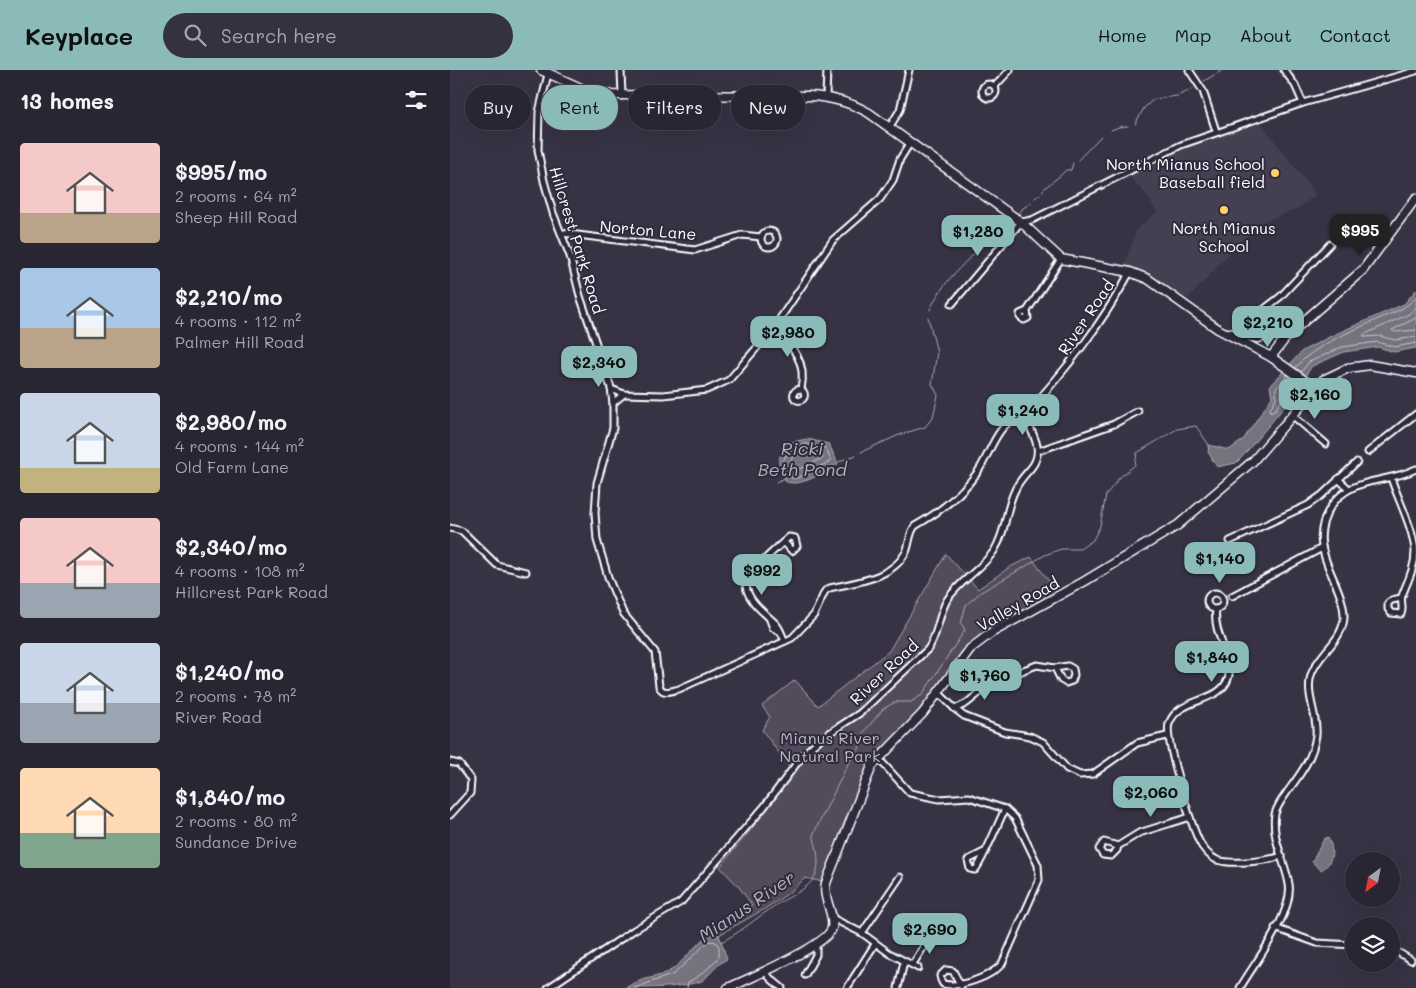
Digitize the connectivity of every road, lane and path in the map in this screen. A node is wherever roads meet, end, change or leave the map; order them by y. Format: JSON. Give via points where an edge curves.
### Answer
{"nodes":[{"id":1,"x":621,"y":70,"type":"edge"},
{"id":2,"x":827,"y":70,"type":"edge"},
{"id":3,"x":909,"y":70,"type":"edge"},
{"id":4,"x":1010,"y":70,"type":"edge"},
{"id":5,"x":1189,"y":70,"type":"edge"},
{"id":6,"x":1284,"y":70,"type":"edge"},
{"id":7,"x":1416,"y":71,"type":"edge"},
{"id":8,"x":544,"y":72,"type":"edge"},
{"id":9,"x":995,"y":86,"type":"dead end"},
{"id":10,"x":622,"y":96,"type":"junction"},
{"id":11,"x":826,"y":97,"type":"junction"},
{"id":12,"x":1303,"y":104,"type":"junction"},
{"id":13,"x":889,"y":128,"type":"junction"},
{"id":14,"x":1216,"y":131,"type":"junction"},
{"id":15,"x":910,"y":143,"type":"junction"},
{"id":16,"x":1416,"y":198,"type":"edge"},
{"id":17,"x":1021,"y":222,"type":"junction"},
{"id":18,"x":562,"y":234,"type":"junction"},
{"id":19,"x":761,"y":237,"type":"dead end"},
{"id":20,"x":1330,"y":244,"type":"dead end"},
{"id":21,"x":1061,"y":259,"type":"junction"},
{"id":22,"x":1130,"y":272,"type":"junction"},
{"id":23,"x":952,"y":304,"type":"dead end"},
{"id":24,"x":1026,"y":312,"type":"dead end"},
{"id":25,"x":773,"y":329,"type":"junction"},
{"id":26,"x":1296,"y":329,"type":"junction"},
{"id":27,"x":1225,"y":333,"type":"junction"},
{"id":28,"x":1238,"y":334,"type":"junction"},
{"id":29,"x":1271,"y":357,"type":"junction"},
{"id":30,"x":1416,"y":373,"type":"edge"},
{"id":31,"x":1315,"y":388,"type":"junction"},
{"id":32,"x":611,"y":389,"type":"junction"},
{"id":33,"x":801,"y":390,"type":"dead end"},
{"id":34,"x":624,"y":394,"type":"junction"},
{"id":35,"x":613,"y":403,"type":"junction"},
{"id":36,"x":1138,"y":411,"type":"dead end"},
{"id":37,"x":1292,"y":414,"type":"junction"},
{"id":38,"x":1416,"y":414,"type":"edge"},
{"id":39,"x":1024,"y":416,"type":"junction"},
{"id":40,"x":1326,"y":444,"type":"dead end"},
{"id":41,"x":1038,"y":451,"type":"junction"},
{"id":42,"x":1368,"y":452,"type":"dead end"},
{"id":43,"x":1357,"y":462,"type":"dead end"},
{"id":44,"x":1416,"y":469,"type":"edge"},
{"id":45,"x":1391,"y":478,"type":"junction"},
{"id":46,"x":1338,"y":479,"type":"junction"},
{"id":47,"x":1349,"y":488,"type":"junction"},
{"id":48,"x":450,"y":528,"type":"edge"},
{"id":49,"x":1230,"y":541,"type":"dead end"},
{"id":50,"x":784,"y":542,"type":"dead end"},
{"id":51,"x":1322,"y":548,"type":"junction"},
{"id":52,"x":526,"y":572,"type":"dead end"},
{"id":53,"x":1232,"y":596,"type":"dead end"},
{"id":54,"x":1401,"y":598,"type":"dead end"},
{"id":55,"x":1216,"y":609,"type":"dead end"},
{"id":56,"x":785,"y":641,"type":"junction"},
{"id":57,"x":1055,"y":668,"type":"dead end"},
{"id":58,"x":938,"y":692,"type":"junction"},
{"id":59,"x":955,"y":709,"type":"junction"},
{"id":60,"x":1167,"y":736,"type":"junction"},
{"id":61,"x":878,"y":758,"type":"junction"},
{"id":62,"x":450,"y":762,"type":"edge"},
{"id":63,"x":1005,"y":809,"type":"junction"},
{"id":64,"x":450,"y":815,"type":"edge"},
{"id":65,"x":1190,"y":817,"type":"junction"},
{"id":66,"x":1118,"y":846,"type":"dead end"},
{"id":67,"x":984,"y":852,"type":"dead end"},
{"id":68,"x":1282,"y":856,"type":"junction"},
{"id":69,"x":900,"y":877,"type":"dead end"},
{"id":70,"x":832,"y":918,"type":"junction"},
{"id":71,"x":1275,"y":928,"type":"junction"},
{"id":72,"x":862,"y":933,"type":"junction"},
{"id":73,"x":931,"y":935,"type":"dead end"},
{"id":74,"x":816,"y":944,"type":"junction"},
{"id":75,"x":875,"y":944,"type":"junction"},
{"id":76,"x":1345,"y":945,"type":"edge"},
{"id":77,"x":1400,"y":953,"type":"edge"},
{"id":78,"x":1411,"y":960,"type":"dead end"},
{"id":79,"x":904,"y":962,"type":"junction"},
{"id":80,"x":765,"y":971,"type":"junction"},
{"id":81,"x":804,"y":975,"type":"dead end"},
{"id":82,"x":961,"y":986,"type":"dead end"},
{"id":83,"x":548,"y":988,"type":"edge"},
{"id":84,"x":728,"y":988,"type":"edge"},
{"id":85,"x":782,"y":988,"type":"edge"},
{"id":86,"x":847,"y":988,"type":"edge"},
{"id":87,"x":898,"y":988,"type":"edge"},
{"id":88,"x":1240,"y":988,"type":"edge"}],
"edges":[{"from":1,"to":10,"type":"street"},
{"from":2,"to":11,"type":"street"},
{"from":3,"to":13,"type":"street","via":[[900,110]]},
{"from":4,"to":9,"type":"street"},
{"from":5,"to":14,"type":"street","via":[[1202,91]]},
{"from":6,"to":12,"type":"street"},
{"from":7,"to":12,"type":"street"},
{"from":8,"to":10,"type":"street","via":[[593,93]]},
{"from":8,"to":18,"type":"street","name":"Hillcrest Park Road","via":[[538,150],[549,200]]},
{"from":10,"to":11,"type":"street"},
{"from":11,"to":13,"type":"street","via":[[862,109]]},
{"from":12,"to":14,"type":"street"},
{"from":13,"to":15,"type":"street"},
{"from":14,"to":17,"type":"street","via":[[1181,144],[1032,220]]},
{"from":15,"to":17,"type":"street"},
{"from":15,"to":25,"type":"street","via":[[883,195],[833,240]]},
{"from":16,"to":26,"type":"street","via":[[1362,270]]},
{"from":17,"to":21,"type":"street"},
{"from":17,"to":23,"type":"street"},
{"from":18,"to":19,"type":"street","name":"Norton Lane","via":[[695,250],[742,235]]},
{"from":18,"to":32,"type":"street","name":"Hillcrest Park Road"},
{"from":20,"to":28,"type":"street","via":[[1280,297]]},
{"from":21,"to":22,"type":"street"},
{"from":21,"to":24,"type":"street"},
{"from":22,"to":27,"type":"street","via":[[1158,285]]},
{"from":22,"to":39,"type":"street","name":"River Road","via":[[1067,369]]},
{"from":25,"to":33,"type":"street","via":[[797,353],[803,368]]},
{"from":25,"to":34,"type":"street","via":[[729,380],[716,387],[663,395]]},
{"from":26,"to":28,"type":"street","via":[[1258,338]]},
{"from":26,"to":29,"type":"street"},
{"from":27,"to":28,"type":"street"},
{"from":27,"to":29,"type":"street"},
{"from":29,"to":31,"type":"street"},
{"from":30,"to":31,"type":"street","name":"Valley Road","via":[[1370,365],[1357,366],[1327,377]]},
{"from":31,"to":37,"type":"street","name":"Valley Road"},
{"from":32,"to":34,"type":"street"},
{"from":32,"to":35,"type":"street","name":"Hillcrest Park Road"},
{"from":34,"to":35,"type":"street"},
{"from":35,"to":56,"type":"street","name":"Hillcrest Park Road","via":[[613,428],[597,483],[594,513],[597,540],[609,580],[624,613],[655,652],[660,688],[666,692],[679,689]]},
{"from":36,"to":41,"type":"street","via":[[1114,424]]},
{"from":37,"to":40,"type":"street"},
{"from":37,"to":58,"type":"street","name":"Valley Road","via":[[1253,461],[1178,526],[991,633],[961,658]]},
{"from":38,"to":42,"type":"street"},
{"from":39,"to":41,"type":"street"},
{"from":39,"to":56,"type":"street","name":"Hillcrest Park Road","via":[[1011,420],[1001,430],[971,480],[934,515],[915,526],[901,558],[874,578],[824,591],[810,620],[800,632]]},
{"from":41,"to":83,"type":"street","name":"River Road","via":[[1033,465],[1014,492],[1006,526],[994,549],[979,570],[946,602],[928,649],[860,713],[802,755],[764,807],[681,902]]},
{"from":43,"to":46,"type":"street"},
{"from":44,"to":45,"type":"street"},
{"from":45,"to":47,"type":"street"},
{"from":45,"to":54,"type":"street","via":[[1415,552]]},
{"from":46,"to":47,"type":"street"},
{"from":46,"to":49,"type":"street","via":[[1308,505]]},
{"from":47,"to":51,"type":"street","via":[[1325,517]]},
{"from":48,"to":52,"type":"street","via":[[462,531],[497,565]]},
{"from":50,"to":56,"type":"street","via":[[749,576],[746,584],[749,596],[777,625]]},
{"from":51,"to":53,"type":"street"},
{"from":51,"to":68,"type":"street","via":[[1344,616],[1341,631],[1314,666],[1309,683],[1316,733],[1312,753],[1275,815],[1274,831]]},
{"from":55,"to":60,"type":"street","via":[[1216,632],[1228,659],[1227,680],[1213,694],[1177,712],[1169,723]]},
{"from":57,"to":59,"type":"street","via":[[1037,665],[1026,669],[984,689]]},
{"from":58,"to":59,"type":"street"},
{"from":58,"to":61,"type":"street","name":"Valley Road","via":[[910,728]]},
{"from":59,"to":60,"type":"street","via":[[964,716],[1005,732],[1043,742],[1067,769],[1080,776],[1093,774],[1137,743]]},
{"from":60,"to":65,"type":"street"},
{"from":61,"to":63,"type":"street","via":[[910,793],[938,799],[969,797]]},
{"from":61,"to":70,"type":"street","name":"Valley Road","via":[[826,882],[825,897]]},
{"from":62,"to":64,"type":"street","via":[[459,764],[471,780],[470,793]]},
{"from":63,"to":67,"type":"street"},
{"from":63,"to":82,"type":"street","via":[[1015,818],[1038,865],[1038,880],[1002,964],[996,971]]},
{"from":65,"to":66,"type":"street","via":[[1139,833]]},
{"from":65,"to":68,"type":"street","via":[[1199,843],[1217,860],[1250,861]]},
{"from":68,"to":71,"type":"street","via":[[1290,896]]},
{"from":69,"to":72,"type":"street"},
{"from":70,"to":72,"type":"street"},
{"from":70,"to":74,"type":"street","via":[[830,932]]},
{"from":71,"to":76,"type":"street","via":[[1317,943]]},
{"from":71,"to":88,"type":"street"},
{"from":72,"to":75,"type":"street"},
{"from":73,"to":79,"type":"street","via":[[915,966]]},
{"from":74,"to":80,"type":"street"},
{"from":74,"to":81,"type":"street","via":[[816,955]]},
{"from":75,"to":79,"type":"street"},
{"from":75,"to":86,"type":"street"},
{"from":77,"to":78,"type":"street"},
{"from":79,"to":87,"type":"street"},
{"from":80,"to":84,"type":"street"},
{"from":80,"to":85,"type":"street"}]}
